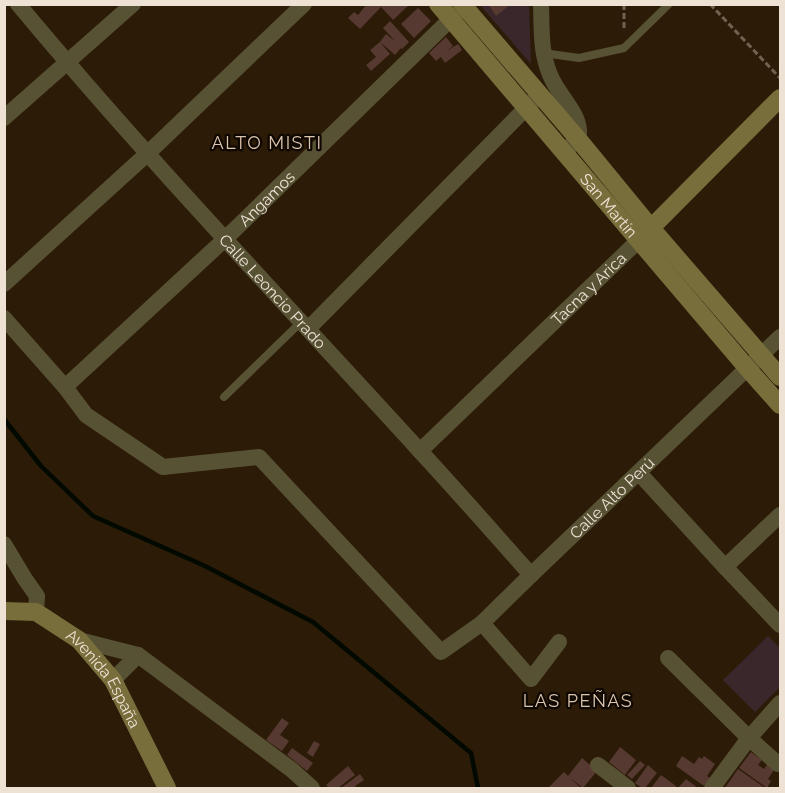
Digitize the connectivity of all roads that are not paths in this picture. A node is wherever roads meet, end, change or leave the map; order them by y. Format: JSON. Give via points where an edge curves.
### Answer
{"nodes":[{"id":1,"x":18,"y":4,"type":"edge"},
{"id":2,"x":133,"y":4,"type":"edge"},
{"id":3,"x":304,"y":4,"type":"edge"},
{"id":4,"x":438,"y":4,"type":"edge"},
{"id":5,"x":541,"y":4,"type":"edge"},
{"id":6,"x":669,"y":4,"type":"edge"},
{"id":7,"x":463,"y":6,"type":"edge"},
{"id":8,"x":450,"y":19,"type":"junction"},
{"id":9,"x":542,"y":53,"type":"junction"},
{"id":10,"x":67,"y":63,"type":"junction"},
{"id":11,"x":540,"y":94,"type":"junction"},
{"id":12,"x":780,"y":98,"type":"edge"},
{"id":13,"x":526,"y":108,"type":"junction"},
{"id":14,"x":4,"y":118,"type":"edge"},
{"id":15,"x":578,"y":139,"type":"junction"},
{"id":16,"x":564,"y":152,"type":"junction"},
{"id":17,"x":147,"y":154,"type":"junction"},
{"id":18,"x":645,"y":234,"type":"junction"},
{"id":19,"x":225,"y":239,"type":"junction"},
{"id":20,"x":4,"y":284,"type":"edge"},
{"id":21,"x":4,"y":318,"type":"edge"},
{"id":22,"x":304,"y":326,"type":"junction"},
{"id":23,"x":780,"y":338,"type":"edge"},
{"id":24,"x":761,"y":356,"type":"junction"},
{"id":25,"x":748,"y":369,"type":"junction"},
{"id":26,"x":780,"y":377,"type":"edge"},
{"id":27,"x":64,"y":387,"type":"junction"},
{"id":28,"x":225,"y":397,"type":"dead end"},
{"id":29,"x":780,"y":405,"type":"edge"},
{"id":30,"x":420,"y":451,"type":"junction"},
{"id":31,"x":639,"y":472,"type":"junction"},
{"id":32,"x":780,"y":515,"type":"edge"},
{"id":33,"x":4,"y":544,"type":"edge"},
{"id":34,"x":725,"y":567,"type":"junction"},
{"id":35,"x":531,"y":575,"type":"junction"},
{"id":36,"x":4,"y":611,"type":"edge"},
{"id":37,"x":36,"y":612,"type":"junction"},
{"id":38,"x":482,"y":623,"type":"junction"},
{"id":39,"x":780,"y":626,"type":"edge"},
{"id":40,"x":79,"y":640,"type":"junction"},
{"id":41,"x":560,"y":642,"type":"dead end"},
{"id":42,"x":138,"y":655,"type":"junction"},
{"id":43,"x":668,"y":658,"type":"dead end"},
{"id":44,"x":113,"y":680,"type":"junction"},
{"id":45,"x":780,"y":703,"type":"edge"},
{"id":46,"x":748,"y":738,"type":"junction"},
{"id":47,"x":778,"y":764,"type":"dead end"},
{"id":48,"x":598,"y":765,"type":"dead end"},
{"id":49,"x":167,"y":789,"type":"edge"},
{"id":50,"x":312,"y":789,"type":"edge"},
{"id":51,"x":628,"y":789,"type":"edge"},
{"id":52,"x":712,"y":789,"type":"edge"}],
"edges":[{"from":1,"to":10,"type":"street","name":"Calle Leoncio Prado"},
{"from":2,"to":10,"type":"street"},
{"from":3,"to":17,"type":"street"},
{"from":4,"to":8,"type":"street","name":"San Martín"},
{"from":5,"to":9,"type":"street"},
{"from":6,"to":9,"type":"lane","via":[[624,48],[579,58]]},
{"from":7,"to":8,"type":"street","name":"Angamos"},
{"from":7,"to":11,"type":"street","name":"San Martín"},
{"from":8,"to":13,"type":"street","name":"San Martín"},
{"from":8,"to":19,"type":"street","name":"Angamos"},
{"from":9,"to":15,"type":"street","via":[[551,79],[574,114],[580,132]]},
{"from":10,"to":14,"type":"street"},
{"from":10,"to":17,"type":"street","name":"Calle Leoncio Prado"},
{"from":11,"to":13,"type":"street"},
{"from":11,"to":15,"type":"street","name":"San Martín"},
{"from":12,"to":18,"type":"street","name":"Tacna y Arica"},
{"from":13,"to":16,"type":"street","name":"San Martín"},
{"from":13,"to":22,"type":"street"},
{"from":15,"to":16,"type":"street"},
{"from":15,"to":18,"type":"street","name":"San Martín"},
{"from":16,"to":18,"type":"street","name":"San Martín"},
{"from":17,"to":19,"type":"street","name":"Calle Leoncio Prado"},
{"from":17,"to":20,"type":"street"},
{"from":18,"to":24,"type":"street","name":"San Martín"},
{"from":18,"to":25,"type":"street","name":"San Martín"},
{"from":18,"to":30,"type":"street","name":"Tacna y Arica"},
{"from":19,"to":22,"type":"street","name":"Calle Leoncio Prado"},
{"from":19,"to":27,"type":"street","name":"Angamos"},
{"from":21,"to":27,"type":"street"},
{"from":22,"to":28,"type":"lane"},
{"from":22,"to":30,"type":"street","name":"Calle Leoncio Prado"},
{"from":23,"to":24,"type":"street","name":"Calle Alto Perú"},
{"from":24,"to":25,"type":"street","name":"Calle Alto Perú"},
{"from":24,"to":26,"type":"street","name":"San Martín"},
{"from":25,"to":29,"type":"street","name":"San Martín"},
{"from":25,"to":31,"type":"street","name":"Calle Alto Perú"},
{"from":27,"to":38,"type":"street","name":"Calle Alto Perú","via":[[86,415],[163,467],[259,457],[441,652]]},
{"from":30,"to":35,"type":"street","name":"Calle Leoncio Prado"},
{"from":31,"to":34,"type":"street"},
{"from":31,"to":35,"type":"street","name":"Calle Alto Perú"},
{"from":32,"to":34,"type":"street"},
{"from":33,"to":37,"type":"street","via":[[37,596]]},
{"from":34,"to":39,"type":"street"},
{"from":35,"to":38,"type":"street","name":"Calle Alto Perú"},
{"from":36,"to":37,"type":"street"},
{"from":37,"to":40,"type":"street","name":"Avenida España"},
{"from":38,"to":41,"type":"street","via":[[531,679]]},
{"from":40,"to":42,"type":"street"},
{"from":40,"to":44,"type":"street","name":"Avenida España"},
{"from":42,"to":44,"type":"street"},
{"from":42,"to":50,"type":"street"},
{"from":43,"to":46,"type":"street"},
{"from":44,"to":49,"type":"street","name":"Avenida España"},
{"from":45,"to":46,"type":"street"},
{"from":46,"to":47,"type":"street"},
{"from":46,"to":52,"type":"street"},
{"from":48,"to":51,"type":"street"}]}
